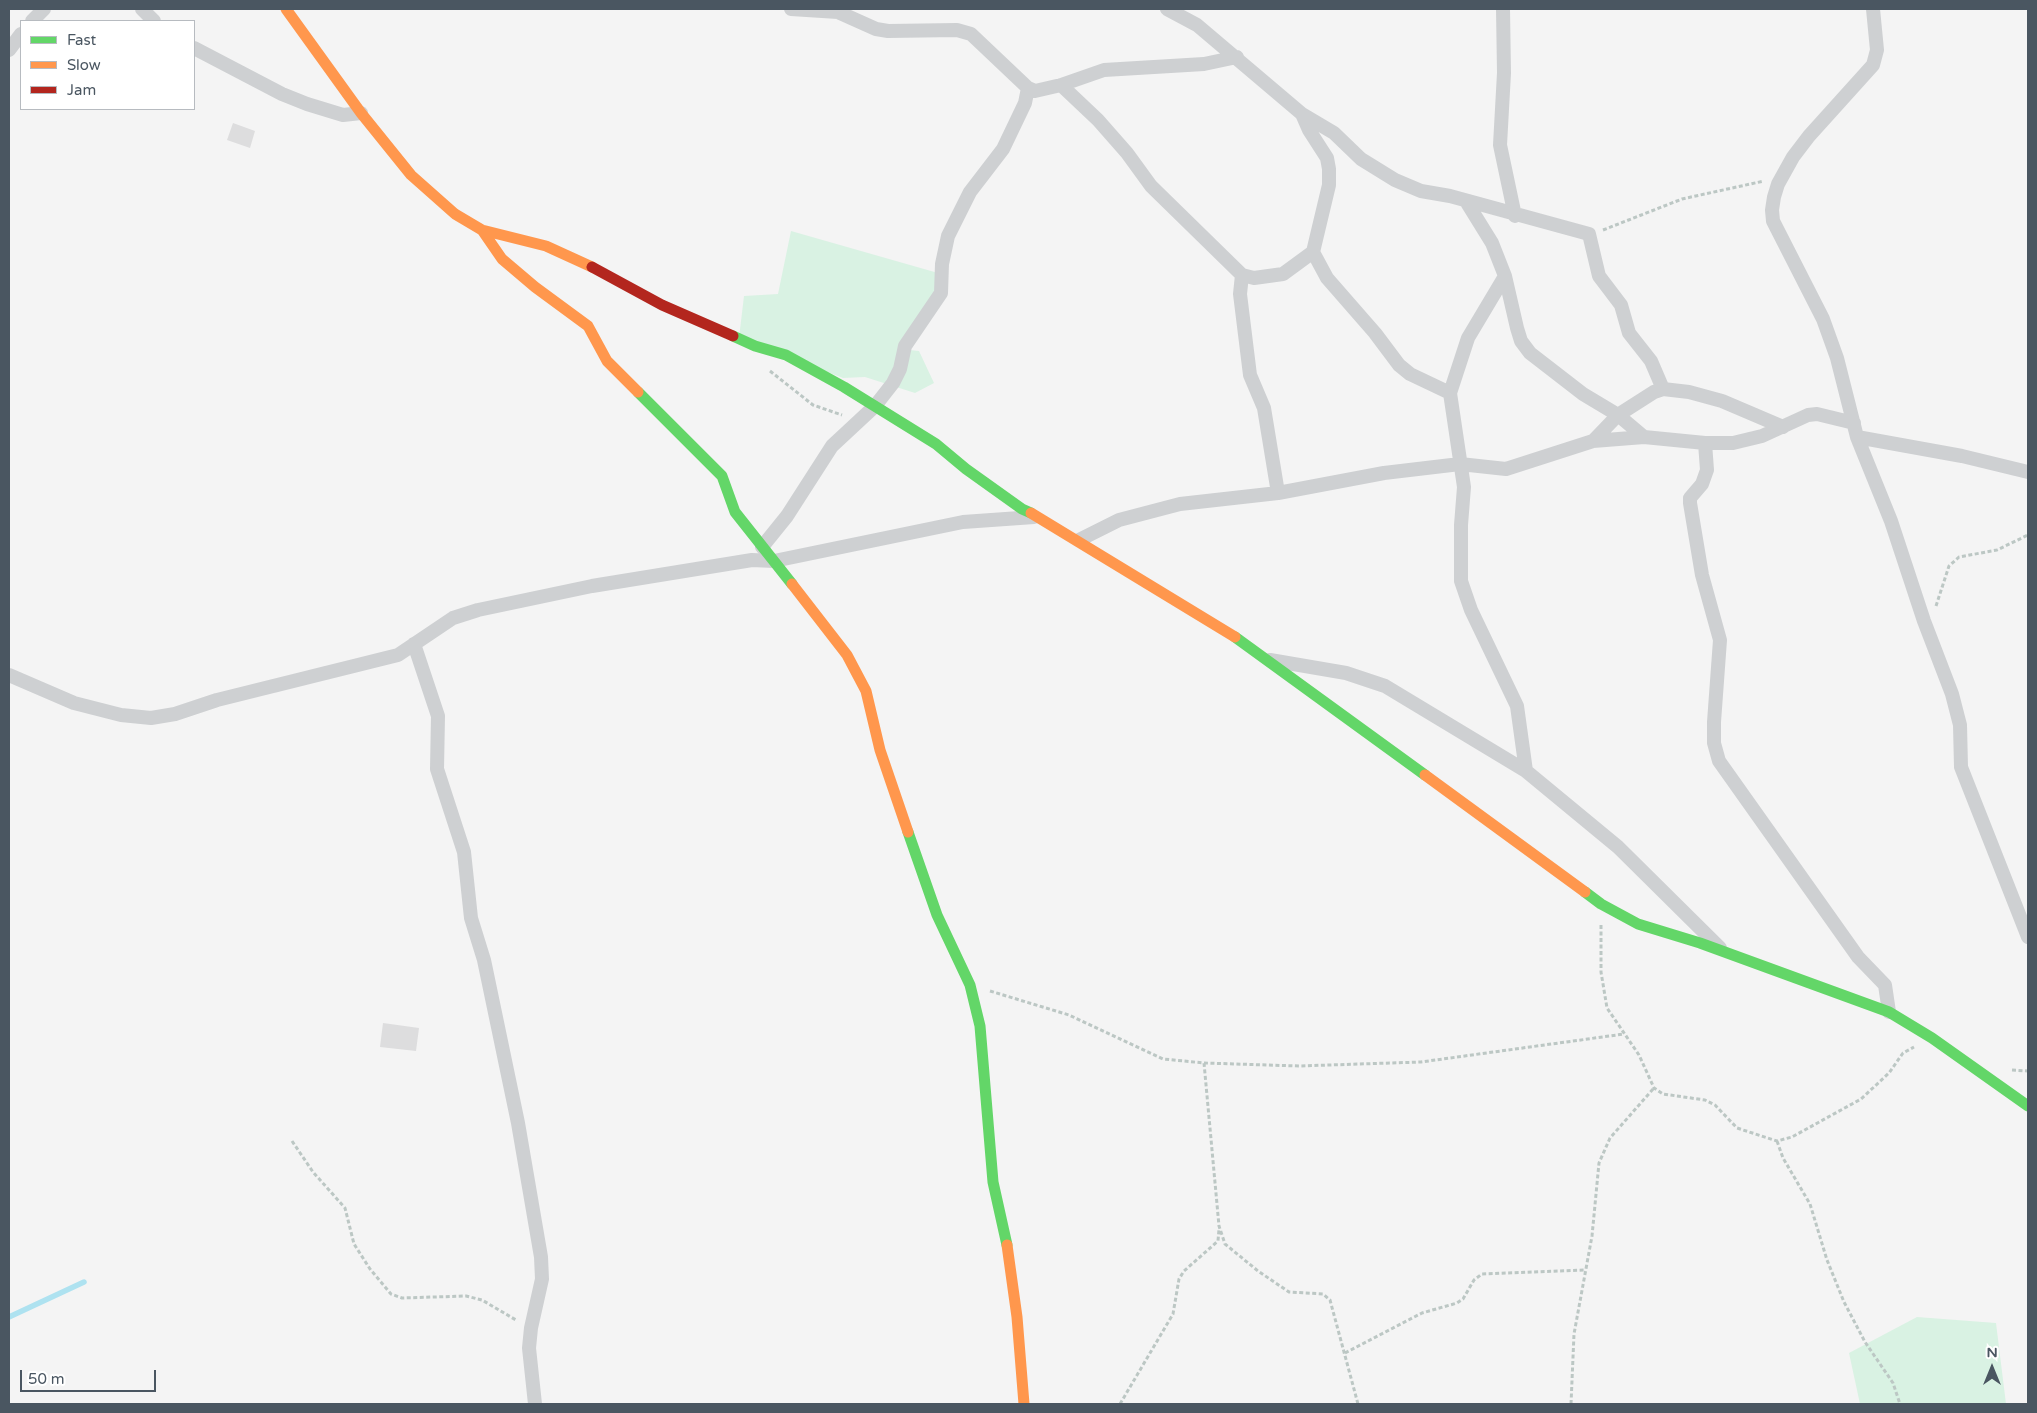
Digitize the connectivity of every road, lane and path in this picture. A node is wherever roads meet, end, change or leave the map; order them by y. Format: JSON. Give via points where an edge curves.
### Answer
{"nodes":[{"id":1,"x":44,"y":9,"type":"edge"},
{"id":2,"x":142,"y":9,"type":"edge"},
{"id":3,"x":286,"y":9,"type":"edge"},
{"id":4,"x":792,"y":9,"type":"edge"},
{"id":5,"x":1167,"y":9,"type":"edge"},
{"id":6,"x":1503,"y":9,"type":"edge"},
{"id":7,"x":1873,"y":9,"type":"edge"},
{"id":8,"x":33,"y":20,"type":"edge"},
{"id":9,"x":153,"y":20,"type":"edge"},
{"id":10,"x":20,"y":34,"type":"edge"},
{"id":11,"x":195,"y":49,"type":"edge"},
{"id":12,"x":9,"y":50,"type":"edge"},
{"id":13,"x":1237,"y":57,"type":"junction"},
{"id":14,"x":1061,"y":85,"type":"junction"},
{"id":15,"x":1028,"y":88,"type":"junction"},
{"id":16,"x":361,"y":113,"type":"junction"},
{"id":17,"x":1302,"y":114,"type":"junction"},
{"id":18,"x":1785,"y":172,"type":"junction"},
{"id":19,"x":1466,"y":201,"type":"junction"},
{"id":20,"x":1515,"y":216,"type":"junction"},
{"id":21,"x":482,"y":230,"type":"junction"},
{"id":22,"x":1589,"y":234,"type":"junction"},
{"id":23,"x":1313,"y":252,"type":"junction"},
{"id":24,"x":1242,"y":275,"type":"junction"},
{"id":25,"x":1505,"y":276,"type":"junction"},
{"id":26,"x":1663,"y":389,"type":"junction"},
{"id":27,"x":1450,"y":393,"type":"junction"},
{"id":28,"x":875,"y":406,"type":"junction"},
{"id":29,"x":1618,"y":415,"type":"junction"},
{"id":30,"x":1854,"y":423,"type":"junction"},
{"id":31,"x":1783,"y":427,"type":"junction"},
{"id":32,"x":1644,"y":437,"type":"junction"},
{"id":33,"x":1858,"y":437,"type":"junction"},
{"id":34,"x":1593,"y":441,"type":"junction"},
{"id":35,"x":1705,"y":444,"type":"junction"},
{"id":36,"x":1460,"y":464,"type":"junction"},
{"id":37,"x":2028,"y":472,"type":"edge"},
{"id":38,"x":1278,"y":494,"type":"junction"},
{"id":39,"x":1040,"y":517,"type":"junction"},
{"id":40,"x":2028,"y":535,"type":"edge"},
{"id":41,"x":1079,"y":540,"type":"junction"},
{"id":42,"x":762,"y":547,"type":"junction"},
{"id":43,"x":774,"y":561,"type":"junction"},
{"id":44,"x":1928,"y":632,"type":"junction"},
{"id":45,"x":414,"y":644,"type":"junction"},
{"id":46,"x":1266,"y":660,"type":"junction"},
{"id":47,"x":9,"y":676,"type":"edge"},
{"id":48,"x":1526,"y":771,"type":"junction"},
{"id":49,"x":1601,"y":904,"type":"junction"},
{"id":50,"x":2028,"y":937,"type":"edge"},
{"id":51,"x":1724,"y":952,"type":"junction"},
{"id":52,"x":970,"y":985,"type":"junction"},
{"id":53,"x":1889,"y":1012,"type":"junction"},
{"id":54,"x":1624,"y":1034,"type":"junction"},
{"id":55,"x":1932,"y":1038,"type":"junction"},
{"id":56,"x":1204,"y":1063,"type":"junction"},
{"id":57,"x":1654,"y":1088,"type":"junction"},
{"id":58,"x":2028,"y":1106,"type":"edge"},
{"id":59,"x":292,"y":1141,"type":"dead end"},
{"id":60,"x":1778,"y":1141,"type":"junction"},
{"id":61,"x":1219,"y":1226,"type":"junction"},
{"id":62,"x":1586,"y":1270,"type":"junction"},
{"id":63,"x":531,"y":1328,"type":"junction"},
{"id":64,"x":1345,"y":1353,"type":"junction"},
{"id":65,"x":535,"y":1404,"type":"edge"},
{"id":66,"x":1024,"y":1404,"type":"edge"},
{"id":67,"x":1120,"y":1404,"type":"edge"},
{"id":68,"x":1358,"y":1404,"type":"edge"},
{"id":69,"x":1571,"y":1404,"type":"edge"},
{"id":70,"x":1900,"y":1404,"type":"edge"}],
"edges":[{"from":1,"to":8,"type":"street"},
{"from":2,"to":9,"type":"street"},
{"from":3,"to":16,"type":"street"},
{"from":4,"to":15,"type":"street","via":[[838,12],[888,31],[957,30],[972,34]]},
{"from":5,"to":13,"type":"street","via":[[1197,25]]},
{"from":6,"to":20,"type":"street","via":[[1500,145]]},
{"from":7,"to":18,"type":"street","via":[[1877,50],[1873,65],[1809,136]]},
{"from":10,"to":12,"type":"street"},
{"from":11,"to":16,"type":"street","via":[[307,104],[342,115]]},
{"from":13,"to":14,"type":"street","via":[[1204,64],[1104,70]]},
{"from":13,"to":17,"type":"street"},
{"from":14,"to":15,"type":"street","via":[[1035,91]]},
{"from":14,"to":24,"type":"street","via":[[1104,127],[1151,186]]},
{"from":15,"to":28,"type":"street","via":[[1025,103],[1003,148],[970,192],[948,236],[942,264],[941,293],[916,327],[905,346],[893,383]]},
{"from":16,"to":21,"type":"street","via":[[411,175],[454,214]]},
{"from":17,"to":19,"type":"street","via":[[1334,134],[1361,159],[1395,180],[1420,191]]},
{"from":17,"to":23,"type":"street","via":[[1327,158],[1329,169],[1329,185]]},
{"from":18,"to":22,"type":"path","via":[[1764,181],[1682,199]]},
{"from":18,"to":30,"type":"street","via":[[1774,197],[1773,221],[1823,319]]},
{"from":19,"to":20,"type":"street"},
{"from":19,"to":25,"type":"street","via":[[1492,243]]},
{"from":20,"to":22,"type":"street"},
{"from":21,"to":28,"type":"street","via":[[546,246],[613,277],[662,305],[786,356]]},
{"from":21,"to":42,"type":"street","via":[[502,259],[588,326],[607,361],[722,476],[735,512]]},
{"from":22,"to":26,"type":"street","via":[[1600,276],[1621,305],[1629,333],[1651,361]]},
{"from":23,"to":24,"type":"street","via":[[1283,274],[1254,278]]},
{"from":23,"to":27,"type":"street","via":[[1327,278],[1399,365],[1410,374]]},
{"from":24,"to":38,"type":"street","via":[[1240,312],[1248,344],[1250,375],[1264,408]]},
{"from":25,"to":27,"type":"street","via":[[1468,338]]},
{"from":25,"to":29,"type":"street","via":[[1521,341],[1530,353],[1582,394]]},
{"from":26,"to":29,"type":"street"},
{"from":26,"to":31,"type":"street","via":[[1722,401]]},
{"from":27,"to":36,"type":"street"},
{"from":28,"to":39,"type":"street","via":[[936,444],[1014,503]]},
{"from":28,"to":42,"type":"street","via":[[832,446],[787,516]]},
{"from":29,"to":32,"type":"street"},
{"from":29,"to":34,"type":"street"},
{"from":30,"to":31,"type":"street","via":[[1808,414]]},
{"from":30,"to":33,"type":"street"},
{"from":31,"to":35,"type":"street","via":[[1744,441]]},
{"from":32,"to":34,"type":"street"},
{"from":32,"to":35,"type":"street"},
{"from":33,"to":37,"type":"street"},
{"from":33,"to":44,"type":"street","via":[[1891,521]]},
{"from":34,"to":36,"type":"street","via":[[1506,469]]},
{"from":35,"to":53,"type":"street","via":[[1707,470],[1690,503],[1702,575],[1720,640],[1714,722],[1714,743],[1719,761],[1858,957],[1885,984]]},
{"from":36,"to":38,"type":"street","via":[[1384,473]]},
{"from":36,"to":48,"type":"street","via":[[1464,487],[1461,580],[1471,610],[1517,706]]},
{"from":38,"to":41,"type":"street","via":[[1180,504],[1119,520]]},
{"from":39,"to":41,"type":"street"},
{"from":39,"to":43,"type":"street","via":[[963,522]]},
{"from":40,"to":44,"type":"path","via":[[1997,550],[1959,557],[1949,566]]},
{"from":41,"to":46,"type":"street","via":[[1220,626]]},
{"from":42,"to":43,"type":"street"},
{"from":43,"to":45,"type":"street","via":[[752,560],[601,584],[478,610],[453,618]]},
{"from":43,"to":52,"type":"street","via":[[847,655],[866,691],[880,750],[937,915]]},
{"from":44,"to":50,"type":"street","via":[[1960,724],[1961,767]]},
{"from":45,"to":47,"type":"street","via":[[398,655],[370,663],[151,718],[121,715],[74,703]]},
{"from":45,"to":63,"type":"street","via":[[438,716],[437,769],[464,852],[471,918],[484,960],[520,1133],[542,1267]]},
{"from":46,"to":48,"type":"street","via":[[1346,673],[1385,686]]},
{"from":46,"to":49,"type":"street"},
{"from":48,"to":51,"type":"street","via":[[1618,846]]},
{"from":49,"to":51,"type":"street","via":[[1638,924]]},
{"from":49,"to":54,"type":"path","via":[[1603,991],[1608,1008]]},
{"from":51,"to":53,"type":"street"},
{"from":52,"to":56,"type":"path","via":[[1070,1015],[1162,1059]]},
{"from":52,"to":66,"type":"street","via":[[980,1026],[993,1182],[1017,1317]]},
{"from":53,"to":55,"type":"street"},
{"from":54,"to":56,"type":"path","via":[[1420,1062],[1299,1066]]},
{"from":54,"to":57,"type":"path","via":[[1650,1075]]},
{"from":55,"to":58,"type":"street"},
{"from":55,"to":60,"type":"path","via":[[1903,1053],[1889,1073],[1861,1099],[1792,1137]]},
{"from":56,"to":61,"type":"path"},
{"from":57,"to":60,"type":"path","via":[[1663,1094],[1706,1100],[1737,1128]]},
{"from":57,"to":62,"type":"path","via":[[1610,1138],[1599,1162]]},
{"from":59,"to":63,"type":"path","via":[[313,1172],[345,1208],[354,1244],[391,1294],[402,1298],[466,1296],[482,1300]]},
{"from":60,"to":70,"type":"path","via":[[1783,1158],[1810,1204],[1844,1302],[1866,1344],[1893,1383]]},
{"from":61,"to":64,"type":"path","via":[[1225,1244],[1289,1292],[1323,1294],[1330,1300]]},
{"from":61,"to":67,"type":"path","via":[[1218,1242],[1184,1271],[1179,1280],[1173,1314]]},
{"from":62,"to":64,"type":"path","via":[[1482,1274],[1457,1303],[1422,1313]]},
{"from":62,"to":69,"type":"path","via":[[1574,1334]]},
{"from":63,"to":65,"type":"street"},
{"from":64,"to":68,"type":"path"}]}
